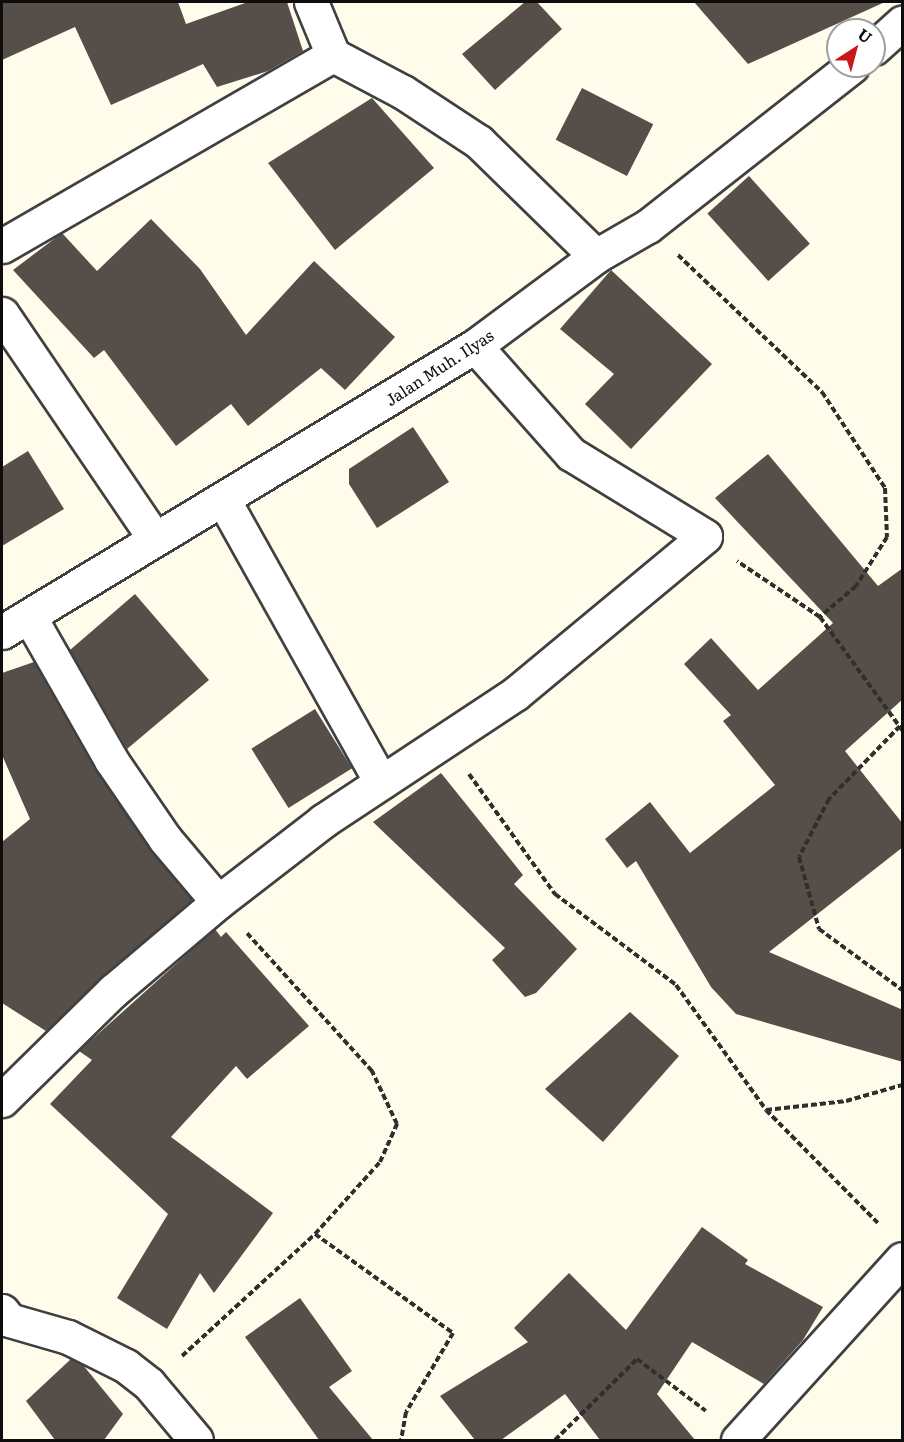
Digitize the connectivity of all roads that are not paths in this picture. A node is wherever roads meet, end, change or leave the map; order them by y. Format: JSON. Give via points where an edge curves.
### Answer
{"nodes":[{"id":1,"x":311,"y":2,"type":"edge"},
{"id":2,"x":903,"y":22,"type":"edge"},
{"id":3,"x":886,"y":37,"type":"edge"},
{"id":4,"x":333,"y":55,"type":"junction"},
{"id":5,"x":837,"y":78,"type":"edge"},
{"id":6,"x":2,"y":246,"type":"edge"},
{"id":7,"x":596,"y":256,"type":"junction"},
{"id":8,"x":2,"y":314,"type":"edge"},
{"id":9,"x":475,"y":346,"type":"junction"},
{"id":10,"x":224,"y":501,"type":"junction"},
{"id":11,"x":153,"y":536,"type":"junction"},
{"id":12,"x":15,"y":624,"type":"edge"},
{"id":13,"x":381,"y":782,"type":"junction"},
{"id":14,"x":218,"y":902,"type":"junction"},
{"id":15,"x":5,"y":1090,"type":"edge"},
{"id":16,"x":894,"y":1246,"type":"edge"},
{"id":17,"x":4,"y":1318,"type":"edge"},
{"id":18,"x":196,"y":1440,"type":"edge"},
{"id":19,"x":738,"y":1440,"type":"edge"}],
"edges":[{"from":1,"to":4,"type":"street"},
{"from":2,"to":3,"type":"street"},
{"from":4,"to":6,"type":"street"},
{"from":4,"to":7,"type":"street","via":[[403,92],[479,142]]},
{"from":5,"to":7,"type":"street","name":"Jalan Muh. Ilyas","via":[[648,225]]},
{"from":7,"to":9,"type":"street","name":"Jalan Muh. Ilyas"},
{"from":8,"to":11,"type":"street"},
{"from":9,"to":10,"type":"street","name":"Jalan Muh. Ilyas"},
{"from":9,"to":13,"type":"street","via":[[571,453],[705,536],[515,694],[448,743]]},
{"from":10,"to":11,"type":"street","name":"Jalan Muh. Ilyas"},
{"from":10,"to":13,"type":"street"},
{"from":11,"to":12,"type":"street","name":"Jalan Muh. Ilyas"},
{"from":12,"to":14,"type":"street","via":[[165,839]]},
{"from":13,"to":14,"type":"street"},
{"from":14,"to":15,"type":"street"},
{"from":16,"to":19,"type":"street"},
{"from":17,"to":18,"type":"street","via":[[68,1337],[149,1384]]}]}
